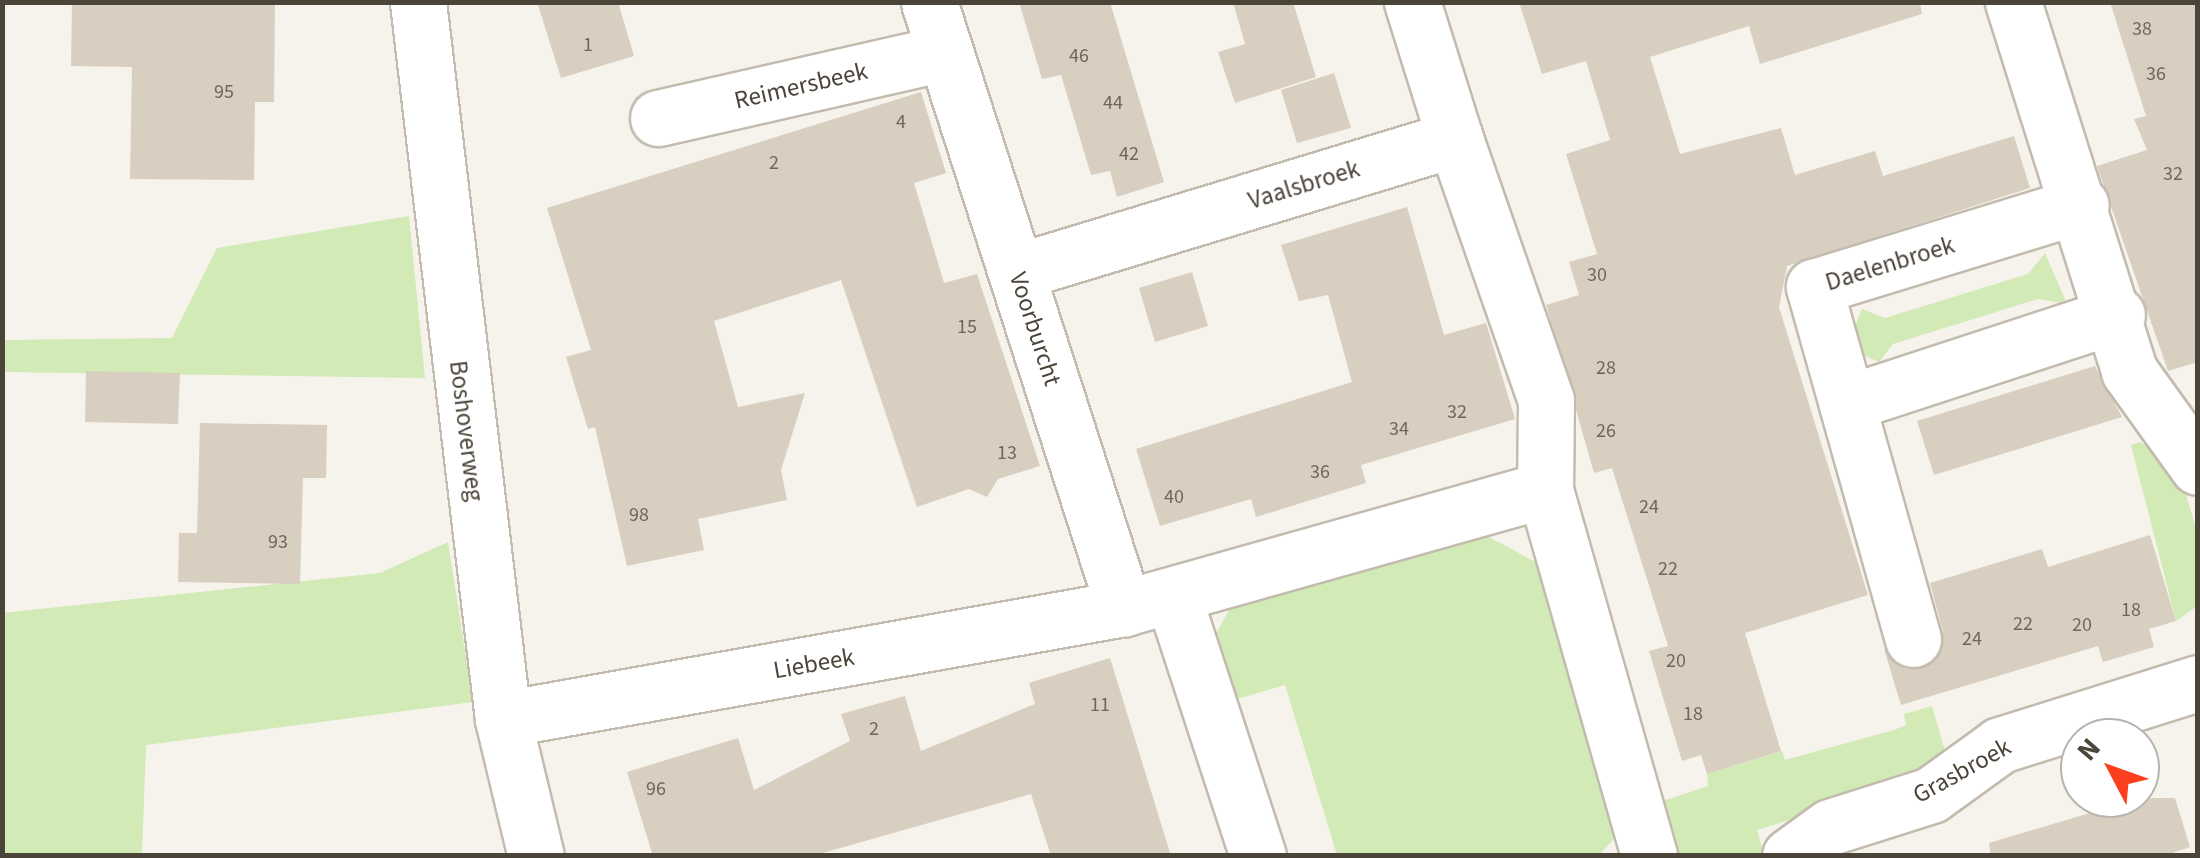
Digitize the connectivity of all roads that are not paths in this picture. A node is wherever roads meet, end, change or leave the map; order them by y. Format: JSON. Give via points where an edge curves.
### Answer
{"nodes":[{"id":1,"x":418,"y":2,"type":"edge"},
{"id":2,"x":1412,"y":2,"type":"edge"},
{"id":3,"x":2014,"y":2,"type":"edge"},
{"id":4,"x":936,"y":28,"type":"edge"},
{"id":5,"x":658,"y":118,"type":"dead end"},
{"id":6,"x":1455,"y":139,"type":"junction"},
{"id":7,"x":2081,"y":205,"type":"junction"},
{"id":8,"x":1016,"y":272,"type":"junction"},
{"id":9,"x":2116,"y":315,"type":"junction"},
{"id":10,"x":1847,"y":402,"type":"junction"},
{"id":11,"x":2198,"y":467,"type":"edge"},
{"id":12,"x":1545,"y":490,"type":"junction"},
{"id":13,"x":1149,"y":604,"type":"junction"},
{"id":14,"x":1913,"y":639,"type":"dead end"},
{"id":15,"x":2198,"y":682,"type":"edge"},
{"id":16,"x":504,"y":719,"type":"junction"},
{"id":17,"x":536,"y":856,"type":"edge"},
{"id":18,"x":1258,"y":856,"type":"edge"},
{"id":19,"x":1649,"y":856,"type":"edge"},
{"id":20,"x":1790,"y":856,"type":"edge"}],
"edges":[{"from":1,"to":16,"type":"street","name":"Boshoverweg"},
{"from":2,"to":6,"type":"street"},
{"from":3,"to":7,"type":"street"},
{"from":4,"to":5,"type":"street","name":"Reimersbeek"},
{"from":4,"to":8,"type":"street","name":"Voorburcht"},
{"from":6,"to":8,"type":"street","name":"Vaalsbroek"},
{"from":6,"to":12,"type":"street","via":[[1546,400]]},
{"from":7,"to":9,"type":"street"},
{"from":7,"to":10,"type":"street","name":"Daelenbroek","via":[[1814,287]]},
{"from":8,"to":13,"type":"street","name":"Voorburcht"},
{"from":9,"to":10,"type":"street"},
{"from":9,"to":11,"type":"street","via":[[2129,370]]},
{"from":10,"to":14,"type":"street","name":"Daelenbroek"},
{"from":12,"to":13,"type":"street"},
{"from":12,"to":19,"type":"street"},
{"from":13,"to":16,"type":"street","name":"Liebeek"},
{"from":13,"to":18,"type":"street","name":"Voorburcht"},
{"from":15,"to":20,"type":"street","name":"Grasbroek","via":[[2000,746],[1930,795],[1830,826]]},
{"from":16,"to":17,"type":"street","name":"Boshoverweg"}]}
